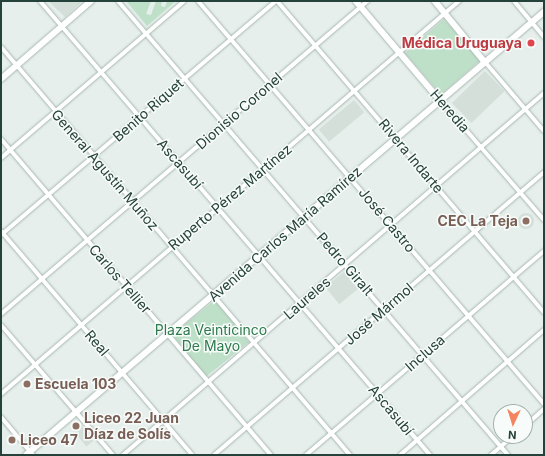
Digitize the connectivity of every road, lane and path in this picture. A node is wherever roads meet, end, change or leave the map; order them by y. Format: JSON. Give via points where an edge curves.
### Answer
{"nodes":[{"id":1,"x":40,"y":1,"type":"edge"},
{"id":2,"x":91,"y":1,"type":"edge"},
{"id":3,"x":118,"y":1,"type":"edge"},
{"id":4,"x":184,"y":1,"type":"edge"},
{"id":5,"x":198,"y":1,"type":"edge"},
{"id":6,"x":277,"y":1,"type":"edge"},
{"id":7,"x":356,"y":1,"type":"edge"},
{"id":8,"x":367,"y":1,"type":"edge"},
{"id":9,"x":435,"y":1,"type":"edge"},
{"id":10,"x":459,"y":1,"type":"edge"},
{"id":11,"x":514,"y":1,"type":"edge"},
{"id":12,"x":360,"y":7,"type":"junction"},
{"id":13,"x":544,"y":12,"type":"edge"},
{"id":14,"x":445,"y":13,"type":"junction"},
{"id":15,"x":532,"y":22,"type":"junction"},
{"id":16,"x":62,"y":26,"type":"junction"},
{"id":17,"x":146,"y":34,"type":"junction"},
{"id":18,"x":544,"y":37,"type":"edge"},
{"id":19,"x":231,"y":40,"type":"junction"},
{"id":20,"x":315,"y":45,"type":"junction"},
{"id":21,"x":1,"y":48,"type":"edge"},
{"id":22,"x":400,"y":52,"type":"junction"},
{"id":23,"x":485,"y":62,"type":"junction"},
{"id":24,"x":17,"y":66,"type":"junction"},
{"id":25,"x":101,"y":72,"type":"junction"},
{"id":26,"x":1,"y":79,"type":"edge"},
{"id":27,"x":185,"y":79,"type":"junction"},
{"id":28,"x":269,"y":84,"type":"junction"},
{"id":29,"x":355,"y":91,"type":"junction"},
{"id":30,"x":544,"y":93,"type":"edge"},
{"id":31,"x":440,"y":100,"type":"junction"},
{"id":32,"x":525,"y":109,"type":"junction"},
{"id":33,"x":55,"y":112,"type":"junction"},
{"id":34,"x":140,"y":118,"type":"junction"},
{"id":35,"x":224,"y":123,"type":"junction"},
{"id":36,"x":309,"y":130,"type":"junction"},
{"id":37,"x":544,"y":131,"type":"edge"},
{"id":38,"x":396,"y":138,"type":"junction"},
{"id":39,"x":1,"y":139,"type":"edge"},
{"id":40,"x":481,"y":147,"type":"junction"},
{"id":41,"x":10,"y":150,"type":"junction"},
{"id":42,"x":94,"y":157,"type":"junction"},
{"id":43,"x":1,"y":158,"type":"edge"},
{"id":44,"x":178,"y":162,"type":"junction"},
{"id":45,"x":263,"y":170,"type":"junction"},
{"id":46,"x":544,"y":172,"type":"edge"},
{"id":47,"x":351,"y":177,"type":"junction"},
{"id":48,"x":436,"y":186,"type":"junction"},
{"id":49,"x":520,"y":193,"type":"junction"},
{"id":50,"x":49,"y":195,"type":"junction"},
{"id":51,"x":132,"y":202,"type":"junction"},
{"id":52,"x":218,"y":208,"type":"junction"},
{"id":53,"x":304,"y":217,"type":"junction"},
{"id":54,"x":544,"y":220,"type":"edge"},
{"id":55,"x":390,"y":225,"type":"junction"},
{"id":56,"x":474,"y":232,"type":"junction"},
{"id":57,"x":2,"y":233,"type":"edge"},
{"id":58,"x":87,"y":241,"type":"junction"},
{"id":59,"x":172,"y":247,"type":"junction"},
{"id":60,"x":544,"y":251,"type":"edge"},
{"id":61,"x":259,"y":256,"type":"junction"},
{"id":62,"x":345,"y":264,"type":"junction"},
{"id":63,"x":430,"y":271,"type":"junction"},
{"id":64,"x":514,"y":277,"type":"junction"},
{"id":65,"x":42,"y":279,"type":"junction"},
{"id":66,"x":126,"y":286,"type":"junction"},
{"id":67,"x":214,"y":294,"type":"junction"},
{"id":68,"x":299,"y":304,"type":"junction"},
{"id":69,"x":384,"y":308,"type":"junction"},
{"id":70,"x":544,"y":312,"type":"edge"},
{"id":71,"x":1,"y":314,"type":"edge"},
{"id":72,"x":468,"y":316,"type":"junction"},
{"id":73,"x":1,"y":325,"type":"edge"},
{"id":74,"x":81,"y":325,"type":"junction"},
{"id":75,"x":544,"y":330,"type":"edge"},
{"id":76,"x":168,"y":334,"type":"junction"},
{"id":77,"x":255,"y":343,"type":"junction"},
{"id":78,"x":339,"y":350,"type":"junction"},
{"id":79,"x":424,"y":354,"type":"junction"},
{"id":80,"x":508,"y":362,"type":"junction"},
{"id":81,"x":36,"y":364,"type":"junction"},
{"id":82,"x":123,"y":373,"type":"junction"},
{"id":83,"x":208,"y":382,"type":"junction"},
{"id":84,"x":293,"y":388,"type":"junction"},
{"id":85,"x":1,"y":394,"type":"edge"},
{"id":86,"x":378,"y":394,"type":"junction"},
{"id":87,"x":463,"y":400,"type":"junction"},
{"id":88,"x":544,"y":404,"type":"edge"},
{"id":89,"x":544,"y":409,"type":"edge"},
{"id":90,"x":77,"y":412,"type":"junction"},
{"id":91,"x":1,"y":417,"type":"edge"},
{"id":92,"x":533,"y":419,"type":"edge"},
{"id":93,"x":163,"y":420,"type":"junction"},
{"id":94,"x":247,"y":426,"type":"junction"},
{"id":95,"x":332,"y":433,"type":"junction"},
{"id":96,"x":417,"y":441,"type":"junction"},
{"id":97,"x":504,"y":444,"type":"edge"},
{"id":98,"x":501,"y":447,"type":"junction"},
{"id":99,"x":29,"y":454,"type":"edge"},
{"id":100,"x":113,"y":455,"type":"edge"},
{"id":101,"x":124,"y":455,"type":"edge"},
{"id":102,"x":192,"y":455,"type":"edge"},
{"id":103,"x":214,"y":455,"type":"edge"},
{"id":104,"x":271,"y":455,"type":"edge"},
{"id":105,"x":306,"y":455,"type":"edge"},
{"id":106,"x":350,"y":455,"type":"edge"},
{"id":107,"x":400,"y":455,"type":"edge"},
{"id":108,"x":430,"y":455,"type":"edge"},
{"id":109,"x":491,"y":455,"type":"edge"},
{"id":110,"x":508,"y":455,"type":"edge"}],
"edges":[{"from":1,"to":16,"type":"street","name":"Ascasubí"},
{"from":2,"to":16,"type":"main road"},
{"from":3,"to":17,"type":"street","name":"Pedro Giralt"},
{"from":4,"to":17,"type":"street"},
{"from":5,"to":19,"type":"street","name":"José Castro"},
{"from":6,"to":19,"type":"street","name":"Benito Riquet"},
{"from":6,"to":20,"type":"street","name":"Rivera Indarte"},
{"from":7,"to":12,"type":"main road","name":"Heredia"},
{"from":8,"to":12,"type":"street","name":"Dionisio Coronel"},
{"from":9,"to":14,"type":"main road"},
{"from":10,"to":14,"type":"street","name":"Ruperto Pérez Martínez"},
{"from":11,"to":15,"type":"street"},
{"from":12,"to":20,"type":"street","name":"Dionisio Coronel"},
{"from":12,"to":22,"type":"main road","name":"Heredia"},
{"from":13,"to":15,"type":"main road","name":"Avenida Carlos María Ramírez"},
{"from":14,"to":22,"type":"street","name":"Ruperto Pérez Martínez"},
{"from":14,"to":23,"type":"main road"},
{"from":15,"to":18,"type":"street"},
{"from":15,"to":23,"type":"main road","name":"Avenida Carlos María Ramírez"},
{"from":16,"to":24,"type":"main road"},
{"from":16,"to":25,"type":"street","name":"Ascasubí"},
{"from":17,"to":25,"type":"street"},
{"from":17,"to":27,"type":"street","name":"Pedro Giralt"},
{"from":19,"to":27,"type":"street","name":"Benito Riquet"},
{"from":19,"to":28,"type":"street","name":"José Castro"},
{"from":20,"to":28,"type":"street","name":"Dionisio Coronel"},
{"from":20,"to":29,"type":"street","name":"Rivera Indarte"},
{"from":21,"to":24,"type":"street","name":"General Agustín Muñoz"},
{"from":22,"to":29,"type":"street","name":"Ruperto Pérez Martínez"},
{"from":22,"to":31,"type":"main road","name":"Heredia"},
{"from":23,"to":31,"type":"main road","name":"Avenida Carlos María Ramírez"},
{"from":23,"to":32,"type":"street"},
{"from":24,"to":26,"type":"main road"},
{"from":24,"to":33,"type":"street","name":"General Agustín Muñoz"},
{"from":25,"to":33,"type":"street"},
{"from":25,"to":34,"type":"street","name":"Ascasubí"},
{"from":27,"to":34,"type":"street","name":"Benito Riquet"},
{"from":27,"to":35,"type":"street","name":"Pedro Giralt"},
{"from":28,"to":35,"type":"street","name":"Dionisio Coronel"},
{"from":28,"to":36,"type":"street","name":"José Castro"},
{"from":29,"to":36,"type":"street","name":"Ruperto Pérez Martínez"},
{"from":29,"to":38,"type":"street","name":"Rivera Indarte"},
{"from":30,"to":32,"type":"street","name":"Laureles"},
{"from":31,"to":38,"type":"main road","name":"Avenida Carlos María Ramírez"},
{"from":31,"to":40,"type":"street","name":"Heredia"},
{"from":32,"to":37,"type":"street"},
{"from":32,"to":40,"type":"street","name":"Laureles"},
{"from":33,"to":41,"type":"street"},
{"from":33,"to":42,"type":"street","name":"General Agustín Muñoz"},
{"from":34,"to":42,"type":"street","name":"Benito Riquet"},
{"from":34,"to":44,"type":"street","name":"Ascasubí"},
{"from":35,"to":44,"type":"street","name":"Dionisio Coronel"},
{"from":35,"to":45,"type":"street","name":"Pedro Giralt"},
{"from":36,"to":45,"type":"street","name":"Ruperto Pérez Martínez"},
{"from":36,"to":47,"type":"street","name":"José Castro"},
{"from":38,"to":47,"type":"main road","name":"Avenida Carlos María Ramírez"},
{"from":38,"to":48,"type":"street","name":"Rivera Indarte"},
{"from":39,"to":41,"type":"street","name":"Carlos Tellier"},
{"from":40,"to":48,"type":"street","name":"Laureles"},
{"from":40,"to":49,"type":"street","name":"Heredia"},
{"from":41,"to":43,"type":"street"},
{"from":41,"to":50,"type":"street","name":"Carlos Tellier"},
{"from":42,"to":50,"type":"street","name":"Benito Riquet"},
{"from":42,"to":51,"type":"street","name":"General Agustín Muñoz"},
{"from":44,"to":51,"type":"street","name":"Dionisio Coronel"},
{"from":44,"to":52,"type":"street","name":"Ascasubí"},
{"from":45,"to":52,"type":"street","name":"Ruperto Pérez Martínez"},
{"from":45,"to":53,"type":"street","name":"Pedro Giralt"},
{"from":46,"to":49,"type":"street","name":"José Mármol"},
{"from":47,"to":53,"type":"main road","name":"Avenida Carlos María Ramírez"},
{"from":47,"to":55,"type":"street","name":"José Castro"},
{"from":48,"to":55,"type":"street","name":"Laureles"},
{"from":48,"to":56,"type":"street","name":"Rivera Indarte"},
{"from":49,"to":54,"type":"street","name":"Heredia"},
{"from":49,"to":56,"type":"street","name":"José Mármol"},
{"from":50,"to":57,"type":"street","name":"Benito Riquet"},
{"from":50,"to":58,"type":"street","name":"Carlos Tellier"},
{"from":51,"to":58,"type":"street","name":"Dionisio Coronel"},
{"from":51,"to":59,"type":"street","name":"General Agustín Muñoz"},
{"from":52,"to":59,"type":"street","name":"Ruperto Pérez Martínez"},
{"from":52,"to":61,"type":"street","name":"Ascasubí"},
{"from":53,"to":61,"type":"main road","name":"Avenida Carlos María Ramírez"},
{"from":53,"to":62,"type":"street","name":"Pedro Giralt"},
{"from":55,"to":62,"type":"street","name":"Laureles"},
{"from":55,"to":63,"type":"street","name":"José Castro"},
{"from":56,"to":63,"type":"street","name":"José Mármol"},
{"from":56,"to":64,"type":"street","name":"Rivera Indarte"},
{"from":57,"to":65,"type":"street","name":"Real"},
{"from":58,"to":65,"type":"street","name":"Dionisio Coronel"},
{"from":58,"to":66,"type":"street","name":"Carlos Tellier"},
{"from":59,"to":66,"type":"street","name":"Ruperto Pérez Martínez"},
{"from":59,"to":67,"type":"street","name":"General Agustín Muñoz"},
{"from":60,"to":64,"type":"street","name":"Inclusa"},
{"from":61,"to":67,"type":"main road","name":"Avenida Carlos María Ramírez"},
{"from":61,"to":68,"type":"street","name":"Ascasubí"},
{"from":62,"to":68,"type":"street","name":"Laureles"},
{"from":62,"to":69,"type":"street","name":"Pedro Giralt"},
{"from":63,"to":69,"type":"street","name":"José Mármol"},
{"from":63,"to":72,"type":"street","name":"José Castro"},
{"from":64,"to":70,"type":"street","name":"Rivera Indarte"},
{"from":64,"to":72,"type":"street","name":"Inclusa"},
{"from":65,"to":71,"type":"street","name":"Dionisio Coronel"},
{"from":65,"to":74,"type":"street","name":"Real"},
{"from":66,"to":74,"type":"street","name":"Ruperto Pérez Martínez"},
{"from":66,"to":76,"type":"street","name":"Carlos Tellier"},
{"from":67,"to":76,"type":"main road","name":"Avenida Carlos María Ramírez"},
{"from":67,"to":77,"type":"street","name":"General Agustín Muñoz"},
{"from":68,"to":77,"type":"street","name":"Laureles"},
{"from":68,"to":78,"type":"street","name":"Ascasubí"},
{"from":69,"to":78,"type":"street","name":"José Mármol"},
{"from":69,"to":79,"type":"street","name":"Pedro Giralt"},
{"from":72,"to":79,"type":"street","name":"Inclusa"},
{"from":72,"to":80,"type":"street","name":"José Castro"},
{"from":73,"to":81,"type":"street"},
{"from":74,"to":81,"type":"street","name":"Ruperto Pérez Martínez"},
{"from":74,"to":82,"type":"street","name":"Real"},
{"from":75,"to":80,"type":"street"},
{"from":76,"to":82,"type":"main road","name":"Avenida Carlos María Ramírez"},
{"from":76,"to":83,"type":"street","name":"Carlos Tellier"},
{"from":77,"to":83,"type":"street","name":"Laureles"},
{"from":77,"to":84,"type":"street","name":"General Agustín Muñoz"},
{"from":78,"to":84,"type":"street","name":"José Mármol"},
{"from":78,"to":86,"type":"street","name":"Ascasubí"},
{"from":79,"to":86,"type":"street","name":"Inclusa"},
{"from":79,"to":87,"type":"street","name":"Pedro Giralt"},
{"from":80,"to":87,"type":"street"},
{"from":80,"to":88,"type":"street","name":"José Castro"},
{"from":81,"to":85,"type":"street","name":"Ruperto Pérez Martínez"},
{"from":81,"to":90,"type":"street"},
{"from":82,"to":90,"type":"main road","name":"Avenida Carlos María Ramírez"},
{"from":82,"to":93,"type":"street","name":"Real"},
{"from":83,"to":93,"type":"street","name":"Laureles"},
{"from":83,"to":94,"type":"street","name":"Carlos Tellier"},
{"from":84,"to":94,"type":"street","name":"José Mármol"},
{"from":84,"to":95,"type":"street","name":"General Agustín Muñoz"},
{"from":86,"to":95,"type":"street","name":"Inclusa"},
{"from":86,"to":96,"type":"street","name":"Ascasubí"},
{"from":87,"to":96,"type":"street"},
{"from":87,"to":98,"type":"street","name":"Pedro Giralt"},
{"from":89,"to":92,"type":"street"},
{"from":90,"to":99,"type":"main road","name":"Avenida Carlos María Ramírez"},
{"from":90,"to":100,"type":"street"},
{"from":91,"to":99,"type":"street"},
{"from":93,"to":101,"type":"street","name":"Laureles"},
{"from":93,"to":102,"type":"street","name":"Real"},
{"from":94,"to":103,"type":"street","name":"José Mármol"},
{"from":94,"to":104,"type":"street","name":"Carlos Tellier"},
{"from":95,"to":105,"type":"street","name":"Inclusa"},
{"from":95,"to":106,"type":"street","name":"General Agustín Muñoz"},
{"from":96,"to":107,"type":"street"},
{"from":96,"to":108,"type":"street","name":"Ascasubí"},
{"from":97,"to":98,"type":"street"},
{"from":98,"to":109,"type":"street"},
{"from":98,"to":110,"type":"street","name":"Pedro Giralt"}]}
